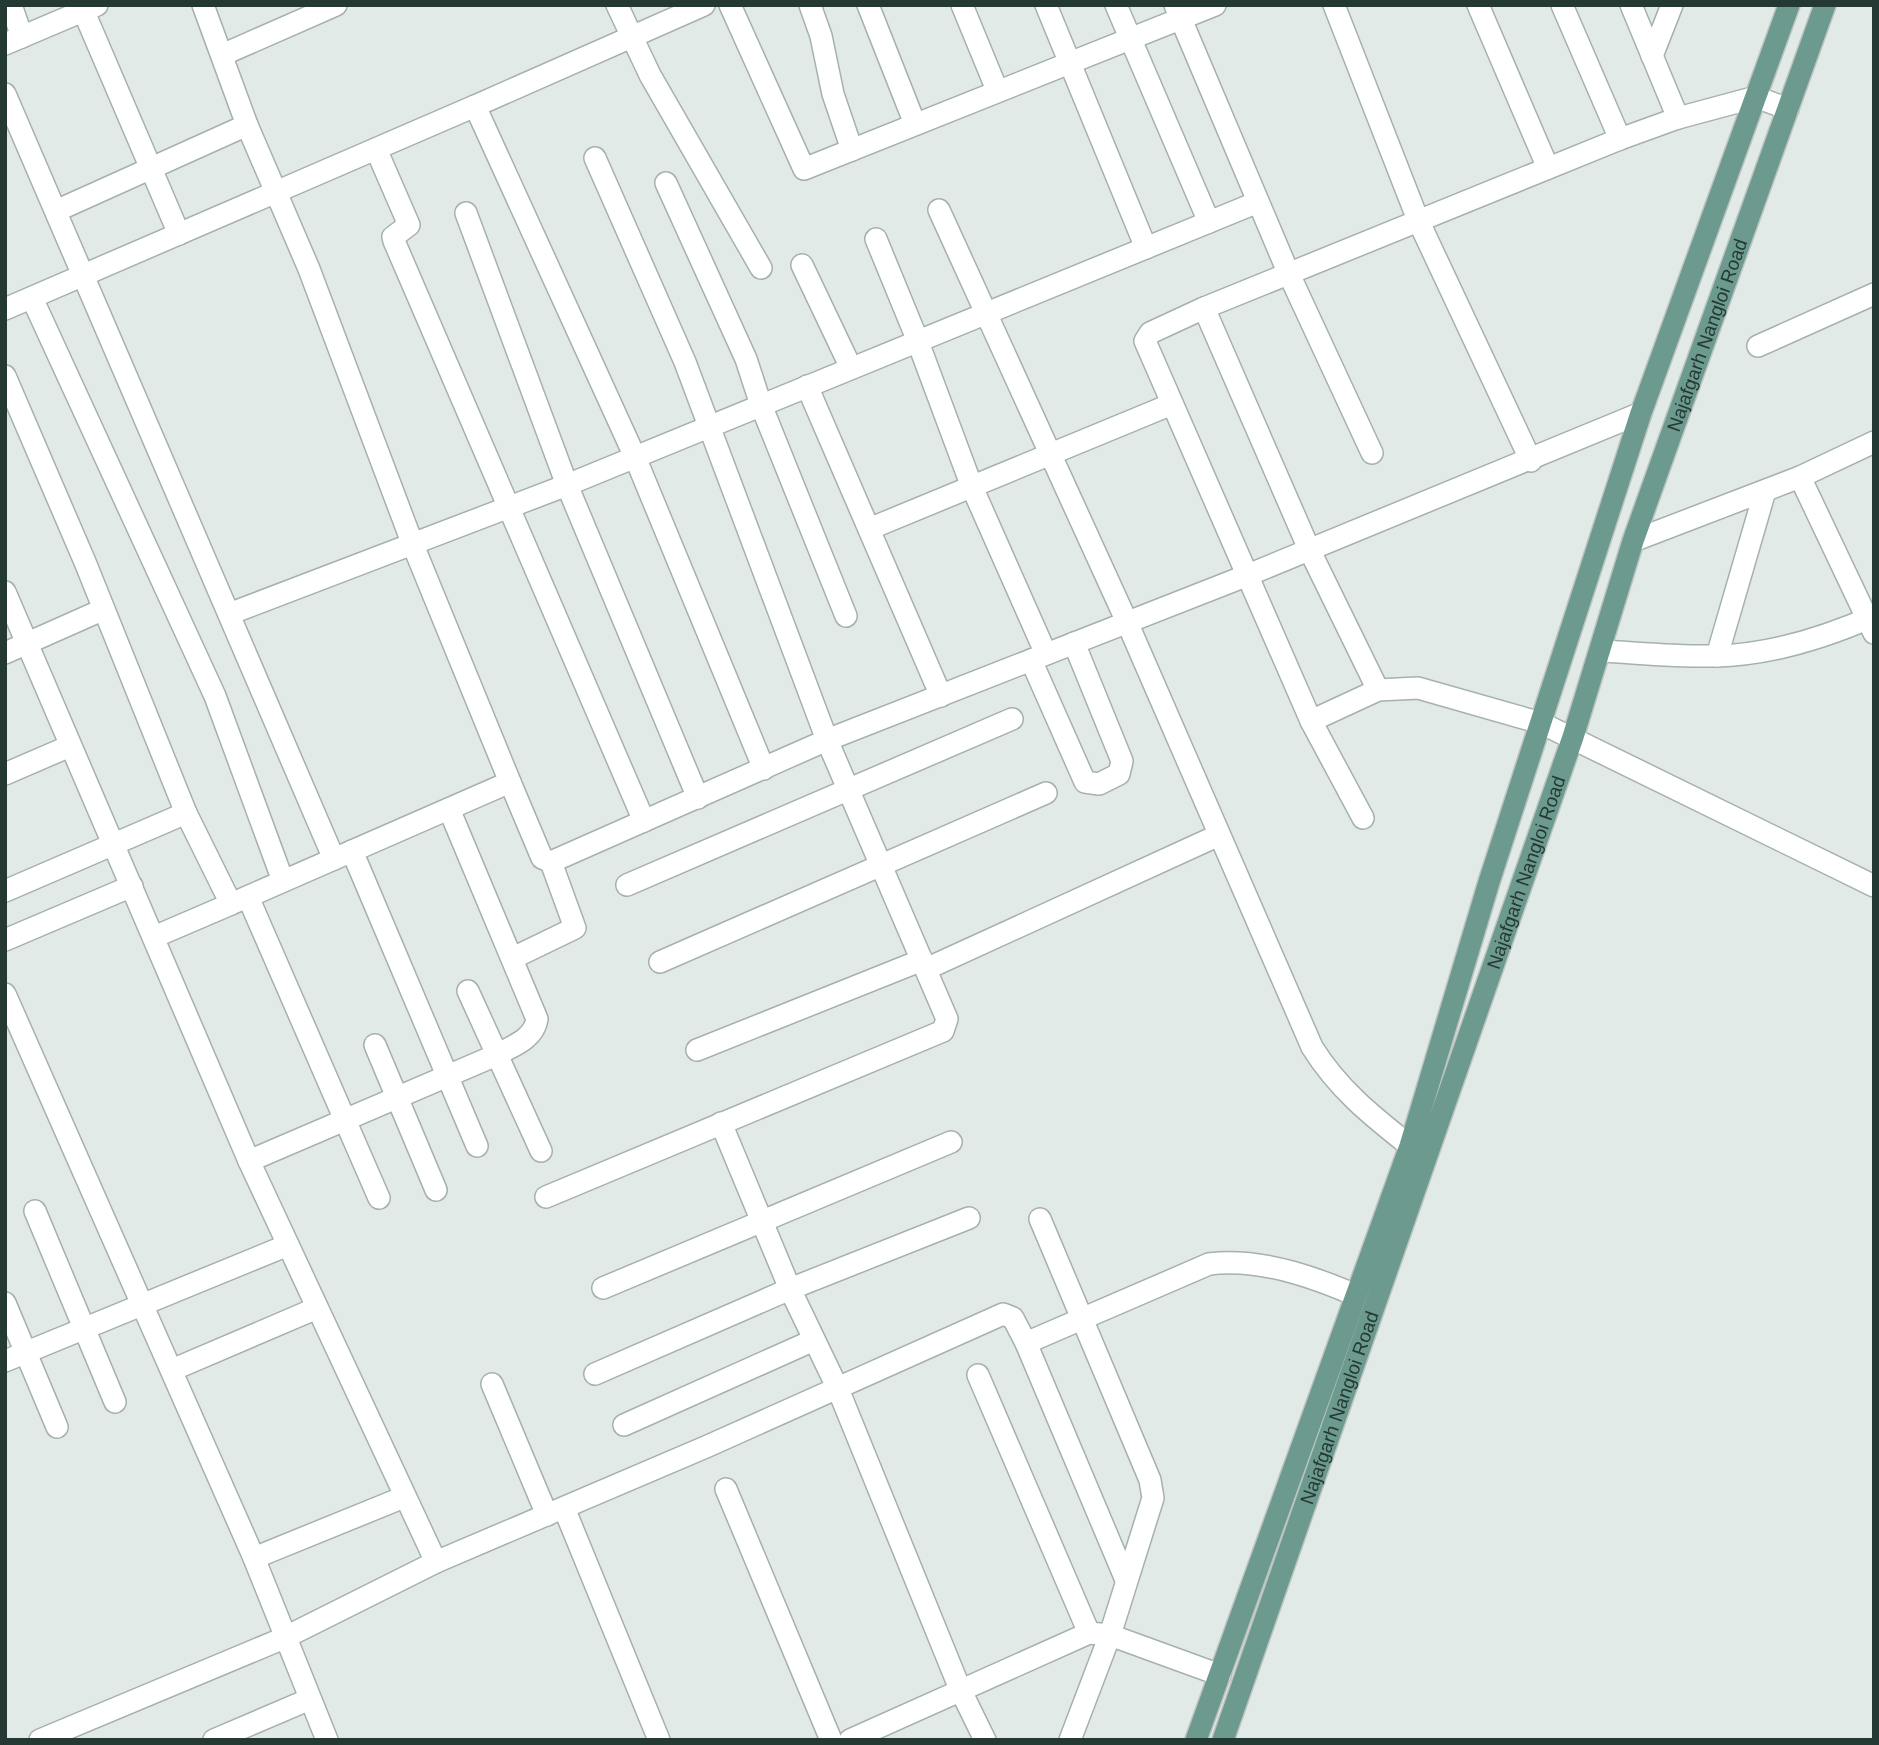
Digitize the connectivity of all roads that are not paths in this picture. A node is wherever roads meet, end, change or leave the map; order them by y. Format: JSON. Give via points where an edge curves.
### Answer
{"nodes":[{"id":1,"x":11,"y":5,"type":"edge"},
{"id":2,"x":203,"y":5,"type":"edge"},
{"id":3,"x":336,"y":5,"type":"edge"},
{"id":4,"x":617,"y":5,"type":"edge"},
{"id":5,"x":704,"y":5,"type":"edge"},
{"id":6,"x":730,"y":5,"type":"edge"},
{"id":7,"x":810,"y":5,"type":"edge"},
{"id":8,"x":868,"y":5,"type":"edge"},
{"id":9,"x":962,"y":5,"type":"edge"},
{"id":10,"x":1046,"y":5,"type":"edge"},
{"id":11,"x":1116,"y":5,"type":"edge"},
{"id":12,"x":1215,"y":5,"type":"edge"},
{"id":13,"x":1334,"y":5,"type":"edge"},
{"id":14,"x":1478,"y":5,"type":"edge"},
{"id":15,"x":1562,"y":5,"type":"edge"},
{"id":16,"x":1631,"y":5,"type":"edge"},
{"id":17,"x":1672,"y":5,"type":"edge"},
{"id":18,"x":1789,"y":5,"type":"edge"},
{"id":19,"x":1825,"y":5,"type":"edge"},
{"id":20,"x":87,"y":7,"type":"edge"},
{"id":21,"x":1177,"y":12,"type":"edge"},
{"id":22,"x":632,"y":37,"type":"junction"},
{"id":23,"x":1130,"y":39,"type":"junction"},
{"id":24,"x":14,"y":41,"type":"edge"},
{"id":25,"x":222,"y":55,"type":"junction"},
{"id":26,"x":1652,"y":56,"type":"junction"},
{"id":27,"x":1069,"y":62,"type":"junction"},
{"id":28,"x":997,"y":90,"type":"junction"},
{"id":29,"x":5,"y":94,"type":"edge"},
{"id":30,"x":1756,"y":96,"type":"junction"},
{"id":31,"x":475,"y":106,"type":"junction"},
{"id":32,"x":1788,"y":109,"type":"junction"},
{"id":33,"x":1678,"y":118,"type":"junction"},
{"id":34,"x":915,"y":124,"type":"junction"},
{"id":35,"x":247,"y":125,"type":"junction"},
{"id":36,"x":1620,"y":139,"type":"junction"},
{"id":37,"x":376,"y":149,"type":"junction"},
{"id":38,"x":852,"y":150,"type":"junction"},
{"id":39,"x":595,"y":158,"type":"dead end"},
{"id":40,"x":1548,"y":167,"type":"junction"},
{"id":41,"x":151,"y":170,"type":"junction"},
{"id":42,"x":666,"y":184,"type":"dead end"},
{"id":43,"x":276,"y":190,"type":"junction"},
{"id":44,"x":1258,"y":202,"type":"junction"},
{"id":45,"x":939,"y":209,"type":"dead end"},
{"id":46,"x":56,"y":211,"type":"junction"},
{"id":47,"x":466,"y":214,"type":"dead end"},
{"id":48,"x":1418,"y":220,"type":"junction"},
{"id":49,"x":1209,"y":222,"type":"junction"},
{"id":50,"x":179,"y":234,"type":"junction"},
{"id":51,"x":876,"y":239,"type":"dead end"},
{"id":52,"x":1146,"y":248,"type":"junction"},
{"id":53,"x":802,"y":265,"type":"dead end"},
{"id":54,"x":761,"y":268,"type":"dead end"},
{"id":55,"x":1288,"y":272,"type":"junction"},
{"id":56,"x":83,"y":276,"type":"junction"},
{"id":57,"x":1874,"y":294,"type":"edge"},
{"id":58,"x":32,"y":298,"type":"junction"},
{"id":59,"x":1204,"y":308,"type":"junction"},
{"id":60,"x":5,"y":309,"type":"edge"},
{"id":61,"x":988,"y":312,"type":"junction"},
{"id":62,"x":917,"y":342,"type":"junction"},
{"id":63,"x":1758,"y":346,"type":"dead end"},
{"id":64,"x":851,"y":368,"type":"junction"},
{"id":65,"x":5,"y":376,"type":"edge"},
{"id":66,"x":807,"y":386,"type":"junction"},
{"id":67,"x":1172,"y":404,"type":"junction"},
{"id":68,"x":761,"y":405,"type":"junction"},
{"id":69,"x":1642,"y":413,"type":"junction"},
{"id":70,"x":709,"y":428,"type":"junction"},
{"id":71,"x":1874,"y":442,"type":"edge"},
{"id":72,"x":1372,"y":453,"type":"dead end"},
{"id":73,"x":1052,"y":454,"type":"junction"},
{"id":74,"x":635,"y":457,"type":"junction"},
{"id":75,"x":1531,"y":461,"type":"junction"},
{"id":76,"x":1800,"y":477,"type":"junction"},
{"id":77,"x":568,"y":485,"type":"junction"},
{"id":78,"x":972,"y":487,"type":"junction"},
{"id":79,"x":1765,"y":491,"type":"junction"},
{"id":80,"x":508,"y":509,"type":"junction"},
{"id":81,"x":869,"y":529,"type":"junction"},
{"id":82,"x":1633,"y":541,"type":"junction"},
{"id":83,"x":413,"y":545,"type":"junction"},
{"id":84,"x":1309,"y":549,"type":"junction"},
{"id":85,"x":1248,"y":575,"type":"junction"},
{"id":86,"x":5,"y":592,"type":"edge"},
{"id":87,"x":102,"y":610,"type":"junction"},
{"id":88,"x":229,"y":614,"type":"junction"},
{"id":89,"x":846,"y":616,"type":"dead end"},
{"id":90,"x":1127,"y":622,"type":"junction"},
{"id":91,"x":1872,"y":623,"type":"edge"},
{"id":92,"x":1074,"y":643,"type":"junction"},
{"id":93,"x":25,"y":645,"type":"junction"},
{"id":94,"x":1602,"y":651,"type":"junction"},
{"id":95,"x":5,"y":653,"type":"edge"},
{"id":96,"x":1717,"y":656,"type":"junction"},
{"id":97,"x":1039,"y":657,"type":"junction"},
{"id":98,"x":1378,"y":690,"type":"junction"},
{"id":99,"x":941,"y":696,"type":"junction"},
{"id":100,"x":1012,"y":719,"type":"dead end"},
{"id":101,"x":1311,"y":721,"type":"junction"},
{"id":102,"x":1541,"y":723,"type":"junction"},
{"id":103,"x":1573,"y":737,"type":"junction"},
{"id":104,"x":827,"y":740,"type":"junction"},
{"id":105,"x":69,"y":746,"type":"junction"},
{"id":106,"x":764,"y":769,"type":"junction"},
{"id":107,"x":5,"y":774,"type":"edge"},
{"id":108,"x":510,"y":782,"type":"junction"},
{"id":109,"x":849,"y":791,"type":"junction"},
{"id":110,"x":1045,"y":793,"type":"dead end"},
{"id":111,"x":698,"y":798,"type":"junction"},
{"id":112,"x":449,"y":809,"type":"junction"},
{"id":113,"x":186,"y":814,"type":"junction"},
{"id":114,"x":1363,"y":818,"type":"dead end"},
{"id":115,"x":644,"y":821,"type":"junction"},
{"id":116,"x":1219,"y":835,"type":"junction"},
{"id":117,"x":114,"y":844,"type":"junction"},
{"id":118,"x":343,"y":855,"type":"junction"},
{"id":119,"x":551,"y":862,"type":"junction"},
{"id":120,"x":879,"y":864,"type":"junction"},
{"id":121,"x":283,"y":881,"type":"junction"},
{"id":122,"x":627,"y":885,"type":"dead end"},
{"id":123,"x":132,"y":886,"type":"junction"},
{"id":124,"x":1874,"y":886,"type":"edge"},
{"id":125,"x":5,"y":891,"type":"edge"},
{"id":126,"x":239,"y":900,"type":"junction"},
{"id":127,"x":154,"y":937,"type":"junction"},
{"id":128,"x":5,"y":940,"type":"edge"},
{"id":129,"x":513,"y":958,"type":"junction"},
{"id":130,"x":660,"y":962,"type":"dead end"},
{"id":131,"x":924,"y":964,"type":"junction"},
{"id":132,"x":468,"y":991,"type":"dead end"},
{"id":133,"x":5,"y":995,"type":"edge"},
{"id":134,"x":375,"y":1045,"type":"dead end"},
{"id":135,"x":697,"y":1051,"type":"dead end"},
{"id":136,"x":497,"y":1054,"type":"junction"},
{"id":137,"x":448,"y":1076,"type":"junction"},
{"id":138,"x":396,"y":1099,"type":"junction"},
{"id":139,"x":344,"y":1122,"type":"junction"},
{"id":140,"x":721,"y":1124,"type":"junction"},
{"id":141,"x":951,"y":1142,"type":"dead end"},
{"id":142,"x":477,"y":1146,"type":"dead end"},
{"id":143,"x":1410,"y":1146,"type":"junction"},
{"id":144,"x":541,"y":1151,"type":"dead end"},
{"id":145,"x":248,"y":1160,"type":"junction"},
{"id":146,"x":436,"y":1190,"type":"dead end"},
{"id":147,"x":546,"y":1197,"type":"dead end"},
{"id":148,"x":379,"y":1198,"type":"dead end"},
{"id":149,"x":35,"y":1211,"type":"dead end"},
{"id":150,"x":969,"y":1217,"type":"dead end"},
{"id":151,"x":1040,"y":1219,"type":"dead end"},
{"id":152,"x":762,"y":1224,"type":"junction"},
{"id":153,"x":288,"y":1245,"type":"junction"},
{"id":154,"x":603,"y":1288,"type":"dead end"},
{"id":155,"x":790,"y":1289,"type":"junction"},
{"id":156,"x":1356,"y":1295,"type":"junction"},
{"id":157,"x":5,"y":1303,"type":"edge"},
{"id":158,"x":140,"y":1304,"type":"junction"},
{"id":159,"x":1376,"y":1304,"type":"junction"},
{"id":160,"x":317,"y":1308,"type":"junction"},
{"id":161,"x":1081,"y":1319,"type":"junction"},
{"id":162,"x":84,"y":1328,"type":"junction"},
{"id":163,"x":814,"y":1340,"type":"junction"},
{"id":164,"x":1026,"y":1343,"type":"junction"},
{"id":165,"x":26,"y":1353,"type":"junction"},
{"id":166,"x":5,"y":1361,"type":"edge"},
{"id":167,"x":172,"y":1370,"type":"junction"},
{"id":168,"x":595,"y":1374,"type":"dead end"},
{"id":169,"x":978,"y":1375,"type":"dead end"},
{"id":170,"x":492,"y":1384,"type":"dead end"},
{"id":171,"x":838,"y":1389,"type":"junction"},
{"id":172,"x":115,"y":1402,"type":"dead end"},
{"id":173,"x":624,"y":1425,"type":"dead end"},
{"id":174,"x":57,"y":1427,"type":"dead end"},
{"id":175,"x":726,"y":1489,"type":"dead end"},
{"id":176,"x":404,"y":1497,"type":"junction"},
{"id":177,"x":556,"y":1512,"type":"junction"},
{"id":178,"x":254,"y":1558,"type":"junction"},
{"id":179,"x":436,"y":1562,"type":"junction"},
{"id":180,"x":1126,"y":1580,"type":"junction"},
{"id":181,"x":1100,"y":1634,"type":"junction"},
{"id":182,"x":284,"y":1638,"type":"junction"},
{"id":183,"x":1220,"y":1675,"type":"junction"},
{"id":184,"x":960,"y":1689,"type":"junction"},
{"id":185,"x":310,"y":1699,"type":"junction"},
{"id":186,"x":40,"y":1740,"type":"edge"},
{"id":187,"x":214,"y":1740,"type":"edge"},
{"id":188,"x":327,"y":1740,"type":"edge"},
{"id":189,"x":659,"y":1740,"type":"edge"},
{"id":190,"x":831,"y":1740,"type":"edge"},
{"id":191,"x":850,"y":1740,"type":"edge"},
{"id":192,"x":985,"y":1740,"type":"edge"},
{"id":193,"x":1070,"y":1740,"type":"edge"},
{"id":194,"x":1196,"y":1740,"type":"edge"},
{"id":195,"x":1223,"y":1740,"type":"edge"}],
"edges":[{"from":1,"to":24,"type":"street"},
{"from":2,"to":25,"type":"street"},
{"from":3,"to":25,"type":"street"},
{"from":4,"to":22,"type":"street"},
{"from":5,"to":22,"type":"street"},
{"from":6,"to":38,"type":"street","via":[[802,167]]},
{"from":7,"to":38,"type":"street"},
{"from":8,"to":34,"type":"street"},
{"from":9,"to":28,"type":"street"},
{"from":10,"to":27,"type":"street"},
{"from":11,"to":23,"type":"street"},
{"from":12,"to":21,"type":"street"},
{"from":13,"to":48,"type":"street"},
{"from":14,"to":40,"type":"street"},
{"from":15,"to":36,"type":"street"},
{"from":16,"to":26,"type":"street"},
{"from":17,"to":26,"type":"street"},
{"from":18,"to":30,"type":"main road","name":"Najafgarh Nangloi Road"},
{"from":19,"to":32,"type":"main road","name":"Najafgarh Nangloi Road"},
{"from":20,"to":24,"type":"street"},
{"from":20,"to":41,"type":"street"},
{"from":21,"to":23,"type":"street"},
{"from":21,"to":44,"type":"street"},
{"from":22,"to":31,"type":"street"},
{"from":22,"to":54,"type":"street"},
{"from":23,"to":27,"type":"street"},
{"from":23,"to":49,"type":"street"},
{"from":25,"to":35,"type":"street"},
{"from":26,"to":33,"type":"street"},
{"from":27,"to":28,"type":"street"},
{"from":27,"to":52,"type":"street"},
{"from":28,"to":34,"type":"street"},
{"from":29,"to":46,"type":"street"},
{"from":30,"to":32,"type":"street"},
{"from":30,"to":33,"type":"street"},
{"from":30,"to":69,"type":"main road","name":"Najafgarh Nangloi Road"},
{"from":31,"to":37,"type":"street"},
{"from":31,"to":74,"type":"street"},
{"from":32,"to":82,"type":"main road","name":"Najafgarh Nangloi Road"},
{"from":33,"to":36,"type":"street"},
{"from":34,"to":38,"type":"street"},
{"from":35,"to":41,"type":"street"},
{"from":35,"to":43,"type":"street"},
{"from":36,"to":40,"type":"street"},
{"from":37,"to":43,"type":"street"},
{"from":37,"to":80,"type":"street","via":[[409,225],[394,241]]},
{"from":39,"to":70,"type":"street","via":[[685,362]]},
{"from":40,"to":48,"type":"street"},
{"from":41,"to":46,"type":"street"},
{"from":41,"to":50,"type":"street"},
{"from":42,"to":68,"type":"street","via":[[746,359]]},
{"from":43,"to":50,"type":"street"},
{"from":43,"to":83,"type":"street"},
{"from":44,"to":49,"type":"street"},
{"from":44,"to":55,"type":"street"},
{"from":45,"to":61,"type":"street"},
{"from":46,"to":56,"type":"street"},
{"from":47,"to":77,"type":"street"},
{"from":48,"to":55,"type":"street"},
{"from":48,"to":75,"type":"street"},
{"from":49,"to":52,"type":"street"},
{"from":50,"to":56,"type":"street"},
{"from":51,"to":62,"type":"street"},
{"from":52,"to":61,"type":"street"},
{"from":53,"to":64,"type":"street"},
{"from":55,"to":59,"type":"street"},
{"from":55,"to":72,"type":"street"},
{"from":56,"to":58,"type":"street"},
{"from":56,"to":88,"type":"street"},
{"from":57,"to":63,"type":"street"},
{"from":58,"to":60,"type":"street"},
{"from":58,"to":121,"type":"street","via":[[215,696]]},
{"from":59,"to":67,"type":"street","via":[[1150,333],[1145,341]]},
{"from":59,"to":84,"type":"street"},
{"from":61,"to":62,"type":"street"},
{"from":61,"to":73,"type":"street"},
{"from":62,"to":64,"type":"street"},
{"from":62,"to":78,"type":"street"},
{"from":64,"to":66,"type":"street"},
{"from":65,"to":87,"type":"street"},
{"from":66,"to":68,"type":"street"},
{"from":66,"to":81,"type":"street"},
{"from":67,"to":73,"type":"street"},
{"from":67,"to":85,"type":"street"},
{"from":68,"to":70,"type":"street"},
{"from":68,"to":89,"type":"street"},
{"from":69,"to":75,"type":"street"},
{"from":69,"to":102,"type":"main road","name":"Najafgarh Nangloi Road"},
{"from":70,"to":74,"type":"street"},
{"from":70,"to":104,"type":"street"},
{"from":71,"to":76,"type":"street"},
{"from":73,"to":78,"type":"street"},
{"from":73,"to":90,"type":"street"},
{"from":74,"to":77,"type":"street"},
{"from":74,"to":106,"type":"street"},
{"from":75,"to":84,"type":"street"},
{"from":76,"to":79,"type":"street"},
{"from":76,"to":91,"type":"street"},
{"from":77,"to":80,"type":"street"},
{"from":77,"to":111,"type":"street"},
{"from":78,"to":81,"type":"street"},
{"from":78,"to":97,"type":"street"},
{"from":79,"to":82,"type":"street"},
{"from":79,"to":96,"type":"street"},
{"from":80,"to":83,"type":"street"},
{"from":80,"to":115,"type":"street"},
{"from":81,"to":99,"type":"street"},
{"from":82,"to":94,"type":"main road","name":"Najafgarh Nangloi Road"},
{"from":83,"to":88,"type":"street"},
{"from":83,"to":108,"type":"street"},
{"from":84,"to":85,"type":"street"},
{"from":84,"to":98,"type":"street"},
{"from":85,"to":90,"type":"street"},
{"from":85,"to":101,"type":"street"},
{"from":86,"to":93,"type":"street"},
{"from":87,"to":93,"type":"street"},
{"from":87,"to":113,"type":"street"},
{"from":88,"to":118,"type":"street"},
{"from":90,"to":92,"type":"street"},
{"from":90,"to":116,"type":"street"},
{"from":91,"to":96,"type":"street"},
{"from":92,"to":97,"type":"street"},
{"from":92,"to":97,"type":"street","via":[[1122,761],[1119,774],[1099,784],[1086,782]]},
{"from":93,"to":95,"type":"street"},
{"from":93,"to":105,"type":"street"},
{"from":94,"to":96,"type":"street"},
{"from":94,"to":103,"type":"main road","name":"Najafgarh Nangloi Road"},
{"from":97,"to":99,"type":"street"},
{"from":98,"to":101,"type":"street"},
{"from":98,"to":102,"type":"street","via":[[1418,688]]},
{"from":99,"to":104,"type":"street"},
{"from":100,"to":109,"type":"street"},
{"from":101,"to":114,"type":"street"},
{"from":102,"to":103,"type":"street"},
{"from":102,"to":143,"type":"main road","name":"Najafgarh Nangloi Road"},
{"from":103,"to":124,"type":"street"},
{"from":103,"to":159,"type":"main road","name":"Najafgarh Nangloi Road"},
{"from":104,"to":106,"type":"street"},
{"from":104,"to":109,"type":"street"},
{"from":105,"to":107,"type":"street"},
{"from":105,"to":117,"type":"street"},
{"from":106,"to":111,"type":"street"},
{"from":108,"to":112,"type":"street"},
{"from":108,"to":119,"type":"street","via":[[542,858]]},
{"from":109,"to":120,"type":"street"},
{"from":109,"to":122,"type":"street"},
{"from":110,"to":120,"type":"street"},
{"from":111,"to":115,"type":"street"},
{"from":112,"to":118,"type":"street"},
{"from":112,"to":129,"type":"street"},
{"from":113,"to":117,"type":"street"},
{"from":113,"to":126,"type":"street"},
{"from":115,"to":119,"type":"street"},
{"from":116,"to":131,"type":"street"},
{"from":116,"to":143,"type":"street","via":[[1323,1065],[1353,1100]]},
{"from":117,"to":123,"type":"street"},
{"from":117,"to":125,"type":"street"},
{"from":118,"to":121,"type":"street"},
{"from":118,"to":137,"type":"street"},
{"from":119,"to":129,"type":"street","via":[[575,928]]},
{"from":120,"to":130,"type":"street"},
{"from":120,"to":131,"type":"street"},
{"from":121,"to":126,"type":"street"},
{"from":123,"to":127,"type":"street"},
{"from":123,"to":128,"type":"street"},
{"from":126,"to":127,"type":"street"},
{"from":126,"to":139,"type":"street"},
{"from":127,"to":145,"type":"street"},
{"from":129,"to":136,"type":"street","via":[[537,1019],[536,1028],[529,1037]]},
{"from":131,"to":135,"type":"street"},
{"from":131,"to":140,"type":"street","via":[[947,1019],[943,1031]]},
{"from":132,"to":136,"type":"street"},
{"from":133,"to":158,"type":"street"},
{"from":134,"to":138,"type":"street"},
{"from":136,"to":137,"type":"street"},
{"from":136,"to":144,"type":"street"},
{"from":137,"to":138,"type":"street"},
{"from":137,"to":142,"type":"street"},
{"from":138,"to":139,"type":"street"},
{"from":138,"to":146,"type":"street"},
{"from":139,"to":145,"type":"street"},
{"from":139,"to":148,"type":"street"},
{"from":140,"to":147,"type":"street"},
{"from":140,"to":152,"type":"street"},
{"from":141,"to":152,"type":"street"},
{"from":143,"to":156,"type":"main road","name":"Najafgarh Nangloi Road"},
{"from":145,"to":153,"type":"street"},
{"from":149,"to":162,"type":"street"},
{"from":150,"to":155,"type":"street"},
{"from":151,"to":161,"type":"street"},
{"from":152,"to":154,"type":"street"},
{"from":152,"to":155,"type":"street"},
{"from":153,"to":158,"type":"street"},
{"from":153,"to":160,"type":"street"},
{"from":155,"to":163,"type":"street"},
{"from":155,"to":168,"type":"street"},
{"from":156,"to":159,"type":"street"},
{"from":156,"to":161,"type":"street","via":[[1285,1272],[1229,1262],[1209,1264]]},
{"from":156,"to":183,"type":"main road","name":"Najafgarh Nangloi Road"},
{"from":157,"to":165,"type":"street"},
{"from":158,"to":162,"type":"street"},
{"from":158,"to":167,"type":"street"},
{"from":159,"to":195,"type":"main road","name":"Najafgarh Nangloi Road"},
{"from":160,"to":167,"type":"street"},
{"from":160,"to":176,"type":"street"},
{"from":161,"to":164,"type":"street"},
{"from":161,"to":180,"type":"street","via":[[1150,1480],[1150,1512]]},
{"from":162,"to":165,"type":"street"},
{"from":162,"to":172,"type":"street"},
{"from":163,"to":171,"type":"street"},
{"from":163,"to":173,"type":"street"},
{"from":164,"to":171,"type":"street","via":[[1013,1318],[1003,1314]]},
{"from":164,"to":180,"type":"street"},
{"from":165,"to":166,"type":"street"},
{"from":165,"to":174,"type":"street"},
{"from":167,"to":178,"type":"street"},
{"from":169,"to":181,"type":"street"},
{"from":170,"to":177,"type":"street"},
{"from":171,"to":177,"type":"street"},
{"from":171,"to":184,"type":"street"},
{"from":175,"to":190,"type":"street"},
{"from":176,"to":178,"type":"street"},
{"from":176,"to":179,"type":"street"},
{"from":177,"to":179,"type":"street"},
{"from":177,"to":189,"type":"street"},
{"from":178,"to":182,"type":"street"},
{"from":179,"to":182,"type":"street"},
{"from":180,"to":181,"type":"street"},
{"from":181,"to":183,"type":"street"},
{"from":181,"to":184,"type":"street"},
{"from":181,"to":193,"type":"street"},
{"from":182,"to":185,"type":"street"},
{"from":182,"to":186,"type":"street"},
{"from":183,"to":194,"type":"main road","name":"Najafgarh Nangloi Road"},
{"from":184,"to":191,"type":"street"},
{"from":184,"to":192,"type":"street"},
{"from":185,"to":187,"type":"street"},
{"from":185,"to":188,"type":"street"}]}
